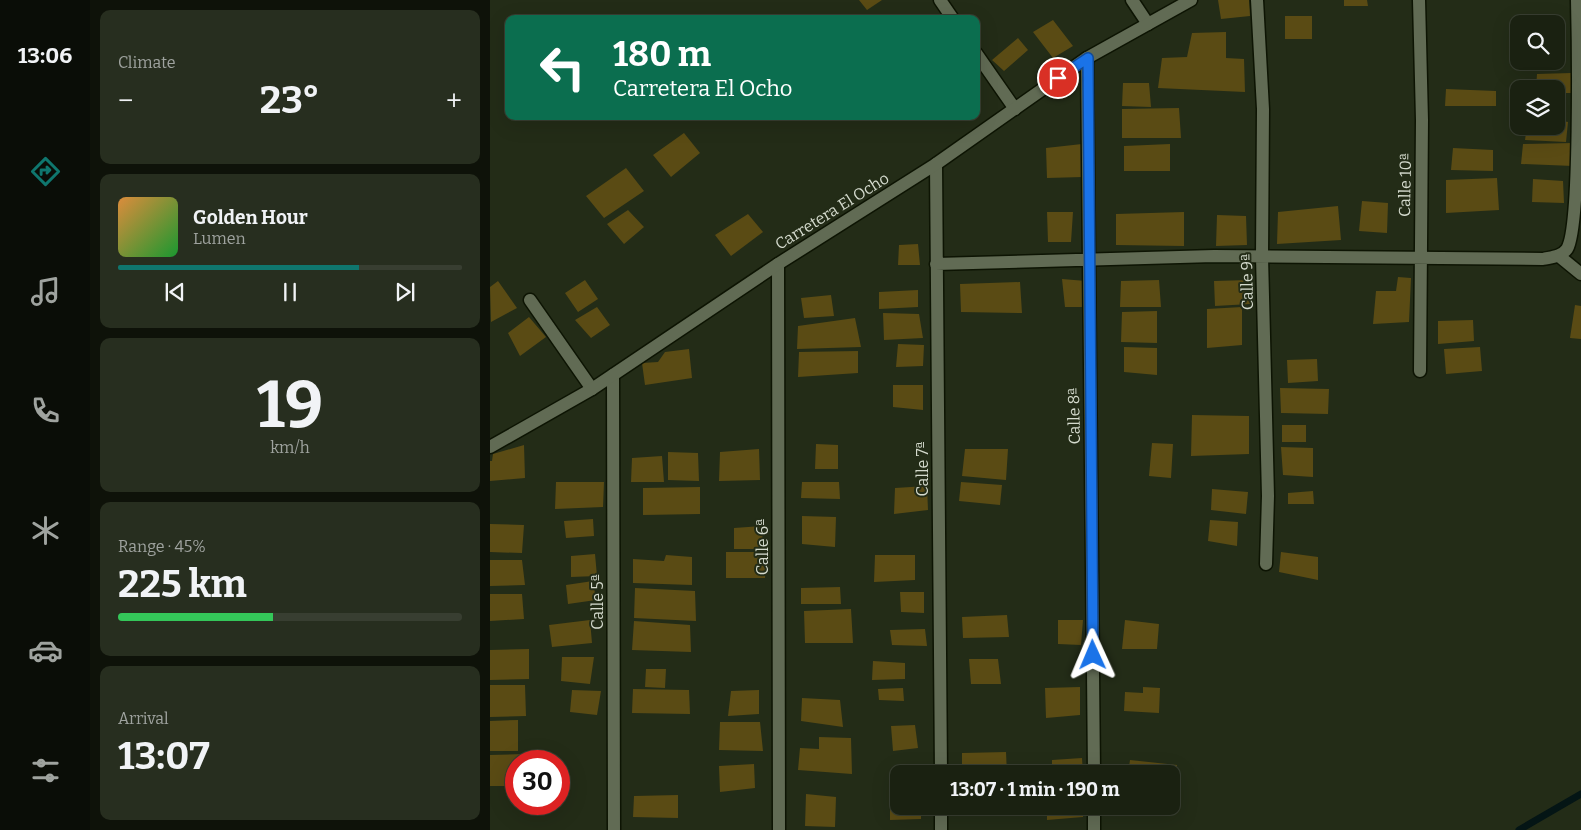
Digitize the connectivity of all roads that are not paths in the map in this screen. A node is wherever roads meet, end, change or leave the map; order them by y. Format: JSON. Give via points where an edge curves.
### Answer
{"nodes":[{"id":1,"x":940,"y":0,"type":"edge"},
{"id":2,"x":1132,"y":0,"type":"edge"},
{"id":3,"x":1191,"y":0,"type":"edge"},
{"id":4,"x":1257,"y":0,"type":"edge"},
{"id":5,"x":1418,"y":0,"type":"edge"},
{"id":6,"x":1577,"y":0,"type":"edge"},
{"id":7,"x":950,"y":15,"type":"edge"},
{"id":8,"x":1148,"y":24,"type":"junction"},
{"id":9,"x":1088,"y":58,"type":"junction"},
{"id":10,"x":980,"y":59,"type":"edge"},
{"id":11,"x":1015,"y":109,"type":"junction"},
{"id":12,"x":936,"y":164,"type":"junction"},
{"id":13,"x":1559,"y":256,"type":"junction"},
{"id":14,"x":1262,"y":257,"type":"junction"},
{"id":15,"x":1420,"y":258,"type":"junction"},
{"id":16,"x":1089,"y":259,"type":"junction"},
{"id":17,"x":778,"y":264,"type":"junction"},
{"id":18,"x":936,"y":264,"type":"junction"},
{"id":19,"x":1581,"y":274,"type":"edge"},
{"id":20,"x":530,"y":300,"type":"dead end"},
{"id":21,"x":1420,"y":371,"type":"dead end"},
{"id":22,"x":613,"y":375,"type":"junction"},
{"id":23,"x":592,"y":389,"type":"junction"},
{"id":24,"x":490,"y":447,"type":"edge"},
{"id":25,"x":1266,"y":564,"type":"dead end"},
{"id":26,"x":940,"y":765,"type":"edge"},
{"id":27,"x":1094,"y":765,"type":"edge"},
{"id":28,"x":941,"y":815,"type":"edge"},
{"id":29,"x":1094,"y":815,"type":"edge"},
{"id":30,"x":614,"y":830,"type":"edge"},
{"id":31,"x":779,"y":830,"type":"edge"},
{"id":32,"x":941,"y":830,"type":"edge"},
{"id":33,"x":1094,"y":830,"type":"edge"}],
"edges":[{"from":1,"to":7,"type":"street"},
{"from":2,"to":8,"type":"street"},
{"from":3,"to":8,"type":"street","name":"Carretera El Ocho"},
{"from":4,"to":14,"type":"street","name":"Calle 9ª","via":[[1263,109]]},
{"from":5,"to":15,"type":"street","name":"Calle 10ª","via":[[1422,120]]},
{"from":6,"to":13,"type":"street","via":[[1580,124],[1577,218],[1573,237]]},
{"from":8,"to":9,"type":"street","name":"Carretera El Ocho"},
{"from":9,"to":11,"type":"street","name":"Carretera El Ocho"},
{"from":9,"to":16,"type":"street","name":"Calle 8ª"},
{"from":10,"to":11,"type":"street"},
{"from":11,"to":12,"type":"street","name":"Carretera El Ocho"},
{"from":12,"to":17,"type":"street","name":"Carretera El Ocho"},
{"from":12,"to":18,"type":"street","name":"Calle 7ª"},
{"from":13,"to":15,"type":"street","via":[[1543,259]]},
{"from":13,"to":19,"type":"street"},
{"from":14,"to":15,"type":"street"},
{"from":14,"to":16,"type":"street"},
{"from":14,"to":25,"type":"street","name":"Calle 9ª","via":[[1268,496]]},
{"from":15,"to":21,"type":"street","name":"Calle 10ª"},
{"from":16,"to":18,"type":"street"},
{"from":16,"to":27,"type":"street","name":"Calle 8ª"},
{"from":17,"to":22,"type":"street","name":"Carretera El Ocho"},
{"from":17,"to":31,"type":"street","name":"Calle 6ª"},
{"from":18,"to":26,"type":"street","name":"Calle 7ª"},
{"from":20,"to":23,"type":"street"},
{"from":22,"to":23,"type":"street","name":"Carretera El Ocho"},
{"from":22,"to":30,"type":"street","name":"Calle 5ª"},
{"from":23,"to":24,"type":"street","name":"Carretera El Ocho"},
{"from":28,"to":32,"type":"street"},
{"from":29,"to":33,"type":"street"}]}
